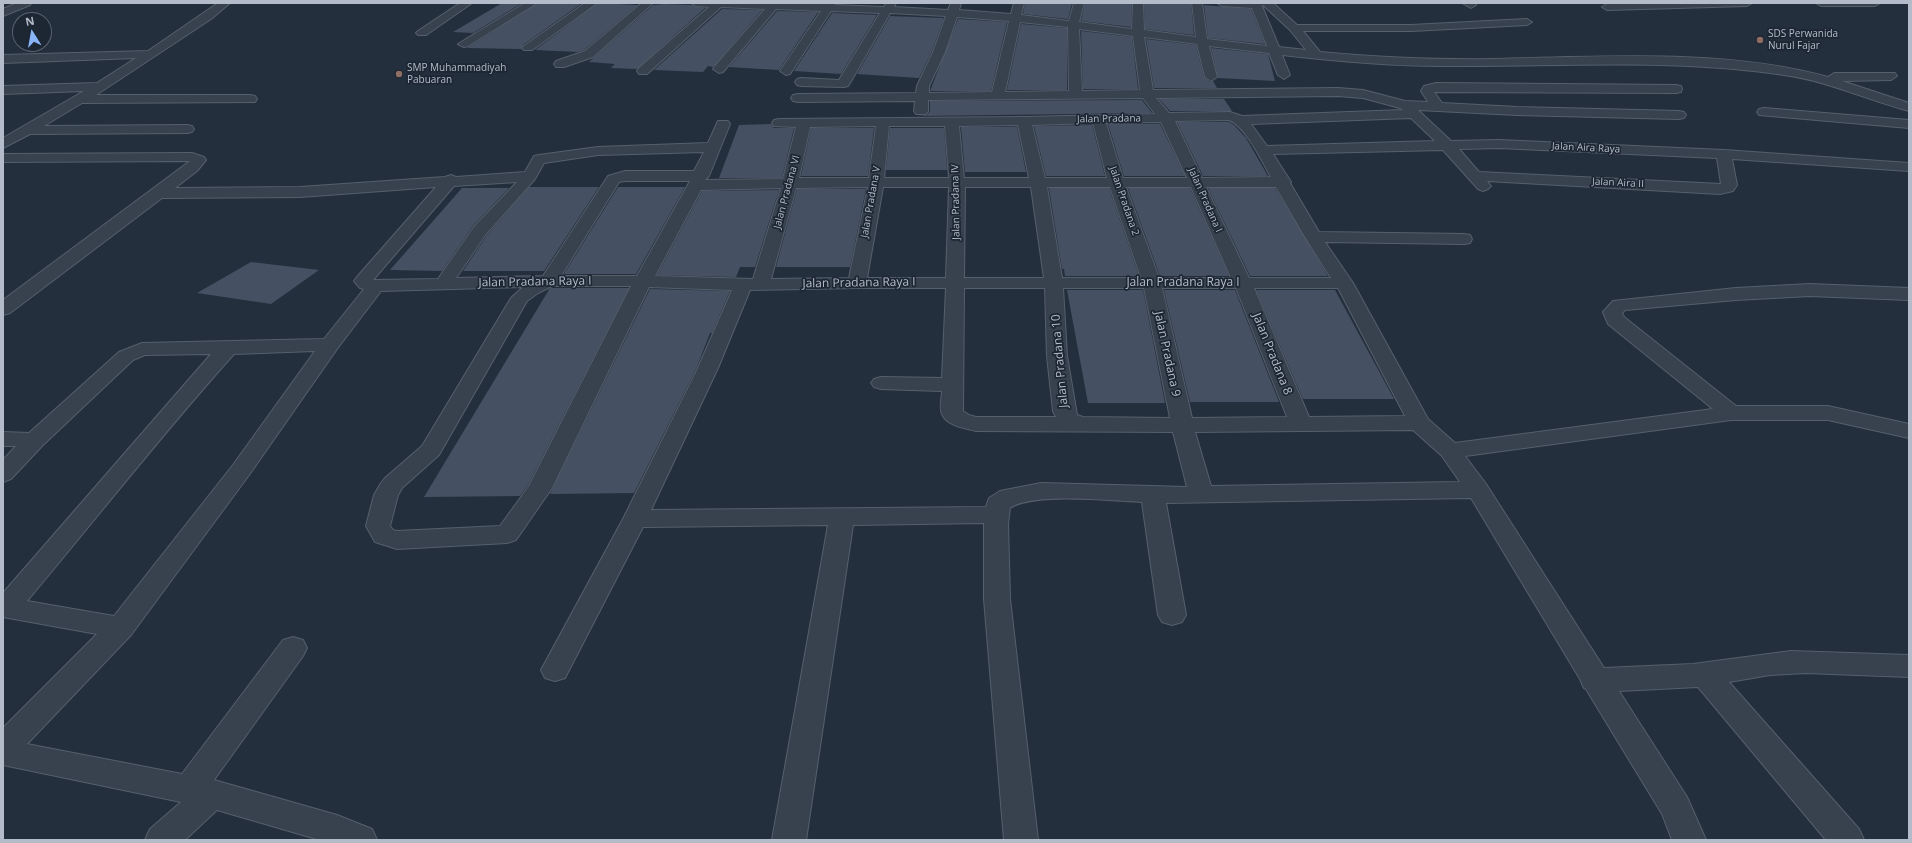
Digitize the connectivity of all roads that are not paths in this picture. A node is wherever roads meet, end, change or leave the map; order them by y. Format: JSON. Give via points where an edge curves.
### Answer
{"nodes":[{"id":1,"x":26,"y":3,"type":"edge"},
{"id":2,"x":225,"y":3,"type":"edge"},
{"id":3,"x":467,"y":3,"type":"edge"},
{"id":4,"x":532,"y":3,"type":"edge"},
{"id":5,"x":592,"y":3,"type":"edge"},
{"id":6,"x":648,"y":3,"type":"edge"},
{"id":7,"x":696,"y":3,"type":"edge"},
{"id":8,"x":1019,"y":3,"type":"edge"},
{"id":9,"x":1079,"y":3,"type":"edge"},
{"id":10,"x":1138,"y":3,"type":"edge"},
{"id":11,"x":1197,"y":3,"type":"edge"},
{"id":12,"x":1222,"y":3,"type":"edge"},
{"id":13,"x":1747,"y":3,"type":"edge"},
{"id":14,"x":1822,"y":3,"type":"edge"},
{"id":15,"x":1875,"y":3,"type":"edge"},
{"id":16,"x":3,"y":4,"type":"edge"},
{"id":17,"x":719,"y":4,"type":"edge"},
{"id":18,"x":775,"y":4,"type":"edge"},
{"id":19,"x":1261,"y":4,"type":"edge"},
{"id":20,"x":829,"y":5,"type":"edge"},
{"id":21,"x":889,"y":7,"type":"edge"},
{"id":22,"x":1607,"y":7,"type":"dead end"},
{"id":23,"x":954,"y":8,"type":"edge"},
{"id":24,"x":3,"y":13,"type":"edge"},
{"id":25,"x":1014,"y":18,"type":"junction"},
{"id":26,"x":1527,"y":22,"type":"dead end"},
{"id":27,"x":1074,"y":25,"type":"junction"},
{"id":28,"x":1294,"y":28,"type":"junction"},
{"id":29,"x":422,"y":34,"type":"dead end"},
{"id":30,"x":1138,"y":34,"type":"junction"},
{"id":31,"x":1202,"y":41,"type":"junction"},
{"id":32,"x":464,"y":44,"type":"dead end"},
{"id":33,"x":528,"y":48,"type":"dead end"},
{"id":34,"x":1273,"y":50,"type":"junction"},
{"id":35,"x":151,"y":54,"type":"junction"},
{"id":36,"x":1316,"y":55,"type":"junction"},
{"id":37,"x":3,"y":59,"type":"edge"},
{"id":38,"x":560,"y":64,"type":"dead end"},
{"id":39,"x":719,"y":69,"type":"dead end"},
{"id":40,"x":786,"y":70,"type":"dead end"},
{"id":41,"x":643,"y":71,"type":"dead end"},
{"id":42,"x":1284,"y":75,"type":"dead end"},
{"id":43,"x":1891,"y":76,"type":"dead end"},
{"id":44,"x":1211,"y":77,"type":"dead end"},
{"id":45,"x":1813,"y":77,"type":"junction"},
{"id":46,"x":801,"y":82,"type":"dead end"},
{"id":47,"x":844,"y":84,"type":"junction"},
{"id":48,"x":860,"y":84,"type":"dead end"},
{"id":49,"x":884,"y":85,"type":"dead end"},
{"id":50,"x":100,"y":87,"type":"junction"},
{"id":51,"x":1676,"y":89,"type":"dead end"},
{"id":52,"x":3,"y":90,"type":"edge"},
{"id":53,"x":923,"y":91,"type":"junction"},
{"id":54,"x":1076,"y":95,"type":"junction"},
{"id":55,"x":1147,"y":95,"type":"junction"},
{"id":56,"x":997,"y":97,"type":"junction"},
{"id":57,"x":798,"y":98,"type":"dead end"},
{"id":58,"x":78,"y":99,"type":"junction"},
{"id":59,"x":250,"y":99,"type":"dead end"},
{"id":60,"x":1438,"y":107,"type":"junction"},
{"id":61,"x":1909,"y":107,"type":"edge"},
{"id":62,"x":1409,"y":110,"type":"junction"},
{"id":63,"x":1764,"y":112,"type":"dead end"},
{"id":64,"x":1679,"y":115,"type":"dead end"},
{"id":65,"x":1098,"y":118,"type":"junction"},
{"id":66,"x":1165,"y":118,"type":"junction"},
{"id":67,"x":1242,"y":120,"type":"junction"},
{"id":68,"x":1024,"y":121,"type":"junction"},
{"id":69,"x":804,"y":122,"type":"junction"},
{"id":70,"x":883,"y":122,"type":"junction"},
{"id":71,"x":920,"y":122,"type":"junction"},
{"id":72,"x":952,"y":122,"type":"junction"},
{"id":73,"x":779,"y":123,"type":"dead end"},
{"id":74,"x":723,"y":124,"type":"dead end"},
{"id":75,"x":1909,"y":124,"type":"edge"},
{"id":76,"x":187,"y":129,"type":"dead end"},
{"id":77,"x":29,"y":130,"type":"junction"},
{"id":78,"x":3,"y":144,"type":"edge"},
{"id":79,"x":1447,"y":145,"type":"junction"},
{"id":80,"x":714,"y":147,"type":"junction"},
{"id":81,"x":1263,"y":150,"type":"junction"},
{"id":82,"x":1724,"y":154,"type":"junction"},
{"id":83,"x":3,"y":158,"type":"edge"},
{"id":84,"x":1909,"y":167,"type":"edge"},
{"id":85,"x":530,"y":176,"type":"junction"},
{"id":86,"x":451,"y":180,"type":"junction"},
{"id":87,"x":699,"y":180,"type":"junction"},
{"id":88,"x":1038,"y":182,"type":"junction"},
{"id":89,"x":1283,"y":182,"type":"junction"},
{"id":90,"x":790,"y":183,"type":"junction"},
{"id":91,"x":957,"y":183,"type":"junction"},
{"id":92,"x":1117,"y":183,"type":"junction"},
{"id":93,"x":1197,"y":183,"type":"junction"},
{"id":94,"x":876,"y":184,"type":"junction"},
{"id":95,"x":159,"y":193,"type":"junction"},
{"id":96,"x":1313,"y":237,"type":"junction"},
{"id":97,"x":1464,"y":239,"type":"dead end"},
{"id":98,"x":549,"y":281,"type":"junction"},
{"id":99,"x":643,"y":281,"type":"junction"},
{"id":100,"x":857,"y":282,"type":"junction"},
{"id":101,"x":956,"y":283,"type":"junction"},
{"id":102,"x":1152,"y":283,"type":"junction"},
{"id":103,"x":1344,"y":283,"type":"junction"},
{"id":104,"x":443,"y":284,"type":"junction"},
{"id":105,"x":1054,"y":284,"type":"junction"},
{"id":106,"x":1243,"y":284,"type":"junction"},
{"id":107,"x":752,"y":285,"type":"junction"},
{"id":108,"x":375,"y":286,"type":"junction"},
{"id":109,"x":1909,"y":294,"type":"edge"},
{"id":110,"x":3,"y":309,"type":"edge"},
{"id":111,"x":330,"y":345,"type":"junction"},
{"id":112,"x":228,"y":348,"type":"junction"},
{"id":113,"x":881,"y":383,"type":"dead end"},
{"id":114,"x":953,"y":385,"type":"junction"},
{"id":115,"x":1731,"y":413,"type":"junction"},
{"id":116,"x":1419,"y":423,"type":"junction"},
{"id":117,"x":1078,"y":424,"type":"junction"},
{"id":118,"x":1301,"y":424,"type":"junction"},
{"id":119,"x":1182,"y":425,"type":"junction"},
{"id":120,"x":1909,"y":431,"type":"edge"},
{"id":121,"x":3,"y":438,"type":"edge"},
{"id":122,"x":35,"y":440,"type":"junction"},
{"id":123,"x":1450,"y":451,"type":"junction"},
{"id":124,"x":3,"y":474,"type":"edge"},
{"id":125,"x":1478,"y":490,"type":"junction"},
{"id":126,"x":1153,"y":495,"type":"junction"},
{"id":127,"x":1201,"y":495,"type":"junction"},
{"id":128,"x":997,"y":515,"type":"junction"},
{"id":129,"x":842,"y":517,"type":"junction"},
{"id":130,"x":635,"y":519,"type":"junction"},
{"id":131,"x":4,"y":607,"type":"edge"},
{"id":132,"x":1172,"y":615,"type":"dead end"},
{"id":133,"x":121,"y":628,"type":"junction"},
{"id":134,"x":293,"y":648,"type":"dead end"},
{"id":135,"x":1909,"y":666,"type":"edge"},
{"id":136,"x":555,"y":670,"type":"dead end"},
{"id":137,"x":1705,"y":675,"type":"junction"},
{"id":138,"x":1594,"y":680,"type":"junction"},
{"id":139,"x":3,"y":748,"type":"edge"},
{"id":140,"x":3,"y":752,"type":"edge"},
{"id":141,"x":200,"y":792,"type":"junction"},
{"id":142,"x":162,"y":840,"type":"edge"},
{"id":143,"x":360,"y":840,"type":"edge"},
{"id":144,"x":789,"y":840,"type":"edge"},
{"id":145,"x":1021,"y":840,"type":"edge"},
{"id":146,"x":1689,"y":840,"type":"edge"},
{"id":147,"x":1847,"y":840,"type":"edge"}],
"edges":[{"from":1,"to":16,"type":"street"},
{"from":1,"to":24,"type":"street"},
{"from":2,"to":35,"type":"street"},
{"from":3,"to":29,"type":"street"},
{"from":4,"to":32,"type":"street"},
{"from":5,"to":33,"type":"street"},
{"from":6,"to":38,"type":"street","via":[[589,54]]},
{"from":7,"to":17,"type":"street"},
{"from":8,"to":25,"type":"street"},
{"from":9,"to":27,"type":"street"},
{"from":10,"to":30,"type":"street"},
{"from":11,"to":31,"type":"street"},
{"from":12,"to":19,"type":"street"},
{"from":13,"to":22,"type":"street"},
{"from":14,"to":15,"type":"street"},
{"from":17,"to":18,"type":"street"},
{"from":17,"to":41,"type":"street"},
{"from":18,"to":20,"type":"street"},
{"from":18,"to":39,"type":"street"},
{"from":19,"to":28,"type":"street"},
{"from":19,"to":34,"type":"street"},
{"from":20,"to":21,"type":"street"},
{"from":20,"to":40,"type":"street"},
{"from":21,"to":23,"type":"street"},
{"from":21,"to":47,"type":"street"},
{"from":23,"to":25,"type":"street"},
{"from":23,"to":53,"type":"street"},
{"from":25,"to":27,"type":"street"},
{"from":25,"to":56,"type":"street"},
{"from":26,"to":28,"type":"street","via":[[1411,28]]},
{"from":27,"to":30,"type":"street"},
{"from":27,"to":54,"type":"street"},
{"from":28,"to":36,"type":"street"},
{"from":30,"to":31,"type":"street"},
{"from":30,"to":55,"type":"street"},
{"from":31,"to":34,"type":"street"},
{"from":31,"to":44,"type":"street"},
{"from":34,"to":36,"type":"street"},
{"from":34,"to":42,"type":"street"},
{"from":35,"to":37,"type":"street"},
{"from":35,"to":50,"type":"street"},
{"from":36,"to":45,"type":"street","via":[[1406,62],[1625,60],[1784,71]]},
{"from":43,"to":45,"type":"street"},
{"from":45,"to":61,"type":"street"},
{"from":46,"to":47,"type":"street"},
{"from":47,"to":48,"type":"street"},
{"from":49,"to":53,"type":"street"},
{"from":50,"to":52,"type":"street"},
{"from":50,"to":58,"type":"street"},
{"from":51,"to":60,"type":"street","via":[[1429,89],[1427,91]]},
{"from":53,"to":56,"type":"street"},
{"from":53,"to":57,"type":"street"},
{"from":53,"to":71,"type":"street"},
{"from":54,"to":55,"type":"street"},
{"from":54,"to":56,"type":"street"},
{"from":55,"to":62,"type":"street","via":[[1338,92],[1363,94]]},
{"from":55,"to":66,"type":"street","name":"Jalan Pradana I"},
{"from":58,"to":59,"type":"street"},
{"from":58,"to":77,"type":"street"},
{"from":60,"to":62,"type":"street"},
{"from":60,"to":64,"type":"street"},
{"from":62,"to":67,"type":"street","name":"Jalan Pradana"},
{"from":62,"to":79,"type":"street"},
{"from":63,"to":75,"type":"street"},
{"from":65,"to":66,"type":"street","name":"Jalan Pradana"},
{"from":65,"to":68,"type":"street","name":"Jalan Pradana"},
{"from":65,"to":92,"type":"street","name":"Jalan Pradana 2"},
{"from":66,"to":67,"type":"street","name":"Jalan Pradana","via":[[1230,116]]},
{"from":66,"to":93,"type":"street","name":"Jalan Pradana I"},
{"from":67,"to":81,"type":"street"},
{"from":68,"to":72,"type":"street","name":"Jalan Pradana"},
{"from":68,"to":88,"type":"street","name":"Jalan Pradana 10"},
{"from":69,"to":70,"type":"street","name":"Jalan Pradana"},
{"from":69,"to":73,"type":"street"},
{"from":69,"to":90,"type":"street","name":"Jalan Pradana VI"},
{"from":70,"to":71,"type":"street","name":"Jalan Pradana"},
{"from":70,"to":94,"type":"street","name":"Jalan Pradana V"},
{"from":71,"to":72,"type":"street","name":"Jalan Pradana"},
{"from":72,"to":91,"type":"street","name":"Jalan Pradana IV"},
{"from":74,"to":80,"type":"street"},
{"from":76,"to":77,"type":"street"},
{"from":77,"to":78,"type":"street"},
{"from":79,"to":81,"type":"street","name":"Jalan Aira Raya"},
{"from":79,"to":82,"type":"street","name":"Jalan Aira Raya","via":[[1499,144]]},
{"from":79,"to":82,"type":"street","name":"Jalan Aira II","via":[[1479,181],[1720,189],[1729,185]]},
{"from":80,"to":85,"type":"street","via":[[598,151],[547,157],[536,161]]},
{"from":80,"to":87,"type":"street"},
{"from":81,"to":89,"type":"street"},
{"from":82,"to":84,"type":"street","name":"Jalan Aira Raya"},
{"from":83,"to":95,"type":"street","via":[[178,156],[199,160]]},
{"from":85,"to":86,"type":"street"},
{"from":85,"to":104,"type":"street","via":[[480,231]]},
{"from":86,"to":95,"type":"street","via":[[300,192]]},
{"from":86,"to":108,"type":"street","via":[[362,280]]},
{"from":87,"to":90,"type":"street"},
{"from":87,"to":98,"type":"street","via":[[625,176],[613,180]]},
{"from":87,"to":99,"type":"street"},
{"from":88,"to":91,"type":"street"},
{"from":88,"to":92,"type":"street"},
{"from":88,"to":105,"type":"street","name":"Jalan Pradana 10"},
{"from":89,"to":93,"type":"street"},
{"from":89,"to":96,"type":"street"},
{"from":90,"to":94,"type":"street"},
{"from":90,"to":107,"type":"street","name":"Jalan Pradana VI"},
{"from":91,"to":94,"type":"street"},
{"from":91,"to":101,"type":"street","name":"Jalan Pradana IV"},
{"from":92,"to":93,"type":"street"},
{"from":92,"to":102,"type":"street","name":"Jalan Pradana 2"},
{"from":93,"to":106,"type":"street","name":"Jalan Pradana I"},
{"from":94,"to":100,"type":"street","name":"Jalan Pradana V"},
{"from":95,"to":110,"type":"street"},
{"from":96,"to":97,"type":"street"},
{"from":96,"to":103,"type":"street"},
{"from":98,"to":99,"type":"street","name":"Jalan Pradana Raya I"},
{"from":98,"to":99,"type":"street","via":[[520,298],[431,450],[394,483],[386,495],[378,526],[384,536],[397,540],[507,534],[540,488]]},
{"from":98,"to":104,"type":"street","name":"Jalan Pradana Raya I"},
{"from":99,"to":107,"type":"street","name":"Jalan Pradana Raya I"},
{"from":100,"to":101,"type":"street","name":"Jalan Pradana Raya I"},
{"from":100,"to":107,"type":"street","name":"Jalan Pradana Raya I"},
{"from":101,"to":105,"type":"street","name":"Jalan Pradana Raya I"},
{"from":101,"to":114,"type":"street","name":"Jalan Pradana IV"},
{"from":102,"to":105,"type":"street","name":"Jalan Pradana Raya I"},
{"from":102,"to":106,"type":"street","name":"Jalan Pradana Raya I"},
{"from":102,"to":119,"type":"street","name":"Jalan Pradana 9"},
{"from":103,"to":106,"type":"street","name":"Jalan Pradana Raya I"},
{"from":103,"to":116,"type":"street"},
{"from":104,"to":108,"type":"street","name":"Jalan Pradana Raya I"},
{"from":105,"to":117,"type":"street","name":"Jalan Pradana 10","via":[[1057,356],[1064,411],[1068,419]]},
{"from":106,"to":118,"type":"street","name":"Jalan Pradana 8"},
{"from":107,"to":130,"type":"street","name":"Jalan Pradana VI","via":[[708,368]]},
{"from":108,"to":111,"type":"street"},
{"from":109,"to":115,"type":"street","via":[[1810,290],[1736,294],[1620,305],[1612,312],[1615,320]]},
{"from":111,"to":112,"type":"street"},
{"from":111,"to":133,"type":"street","via":[[241,470]]},
{"from":112,"to":122,"type":"street","via":[[142,348],[134,351]]},
{"from":112,"to":131,"type":"street"},
{"from":113,"to":114,"type":"street"},
{"from":114,"to":117,"type":"street","name":"Jalan Pradana IV","via":[[952,413],[961,420],[976,424]]},
{"from":115,"to":120,"type":"street","via":[[1828,413]]},
{"from":115,"to":123,"type":"street"},
{"from":116,"to":118,"type":"street"},
{"from":116,"to":123,"type":"street"},
{"from":117,"to":119,"type":"street"},
{"from":118,"to":119,"type":"street"},
{"from":119,"to":127,"type":"street","name":"Jalan Pradana 9"},
{"from":121,"to":122,"type":"street"},
{"from":122,"to":124,"type":"street"},
{"from":123,"to":125,"type":"street"},
{"from":125,"to":127,"type":"street"},
{"from":125,"to":138,"type":"street"},
{"from":126,"to":127,"type":"street"},
{"from":126,"to":128,"type":"street","via":[[1042,491],[1009,497],[998,504]]},
{"from":126,"to":132,"type":"street"},
{"from":128,"to":129,"type":"street"},
{"from":128,"to":145,"type":"street","via":[[997,599]]},
{"from":129,"to":130,"type":"street"},
{"from":129,"to":144,"type":"street"},
{"from":130,"to":136,"type":"street","name":"Jalan Pradana VI"},
{"from":131,"to":133,"type":"street"},
{"from":133,"to":139,"type":"street"},
{"from":134,"to":141,"type":"street"},
{"from":135,"to":137,"type":"street","via":[[1790,662],[1756,665]]},
{"from":137,"to":138,"type":"street"},
{"from":137,"to":147,"type":"street"},
{"from":138,"to":146,"type":"street","via":[[1675,807]]},
{"from":140,"to":141,"type":"street"},
{"from":141,"to":142,"type":"street"},
{"from":141,"to":143,"type":"street","via":[[336,830]]}]}
